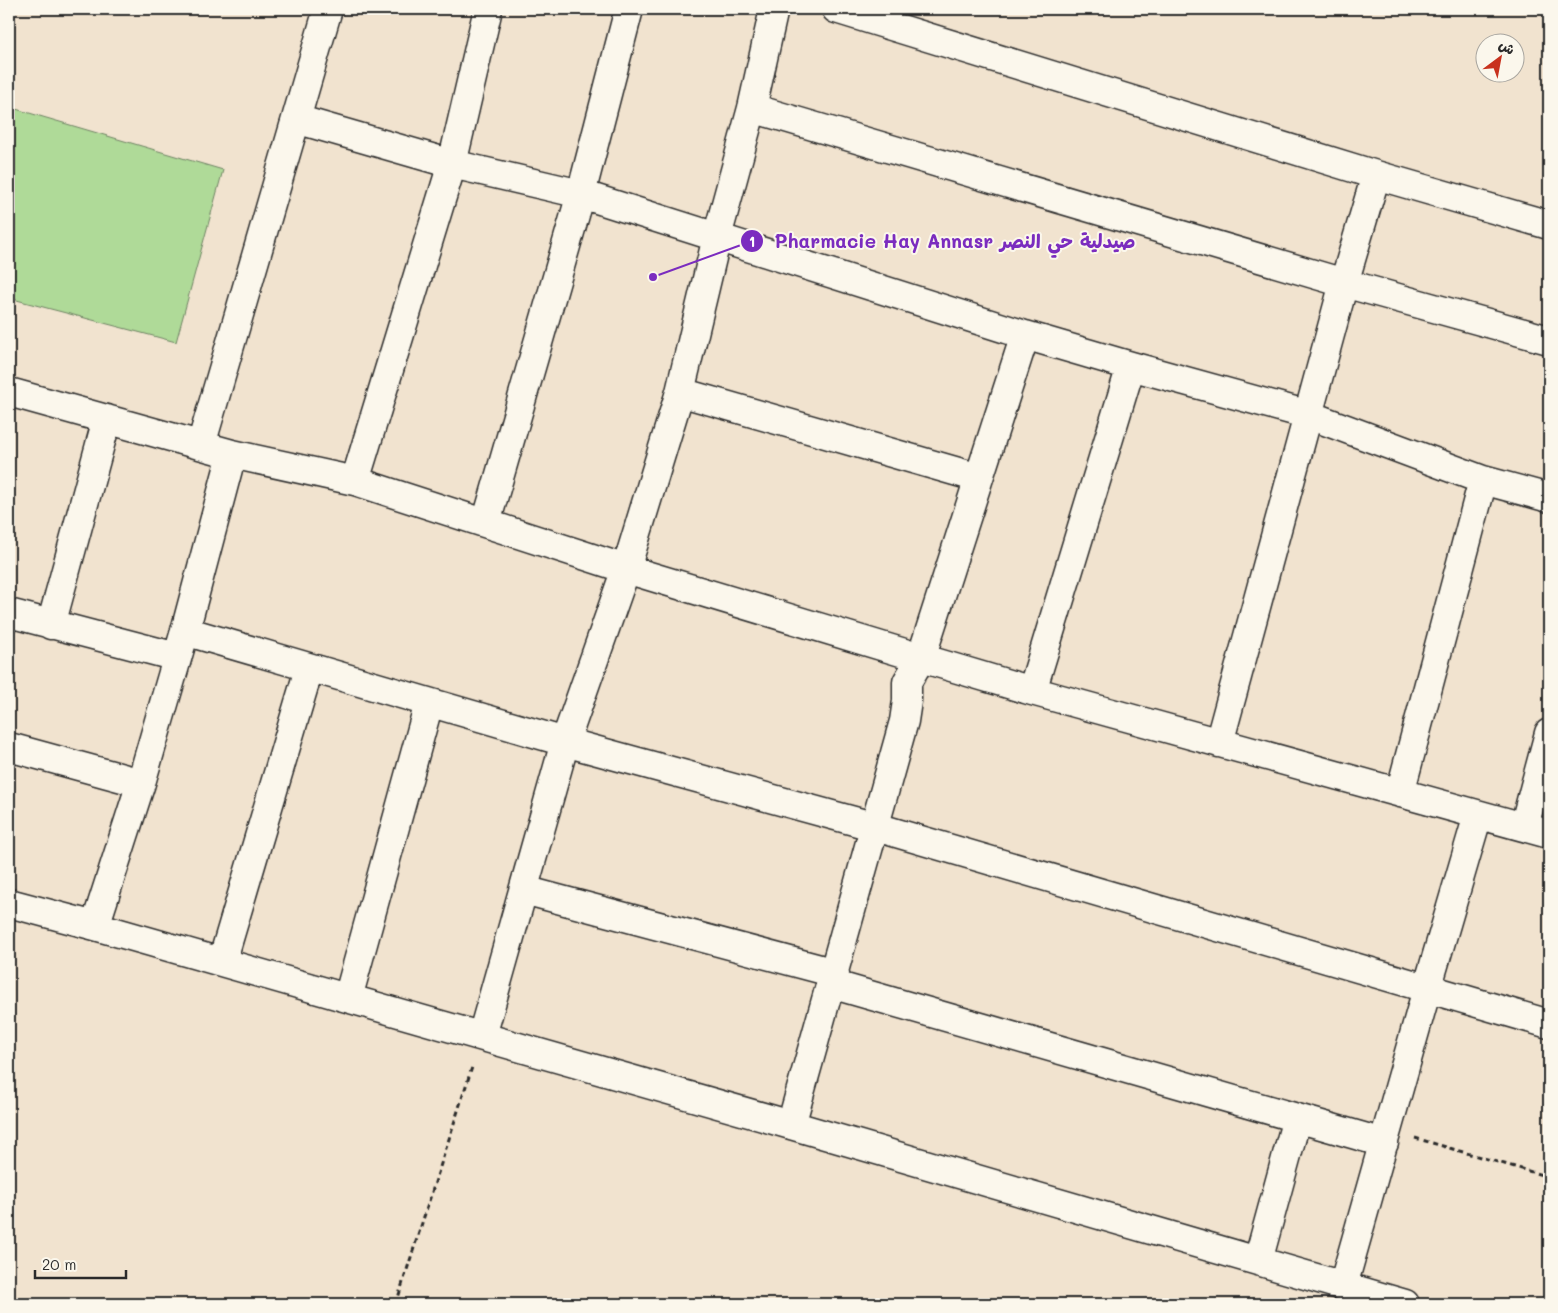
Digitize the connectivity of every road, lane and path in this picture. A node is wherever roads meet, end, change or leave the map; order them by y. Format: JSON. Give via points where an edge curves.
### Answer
{"nodes":[{"id":1,"x":328,"y":9,"type":"edge"},
{"id":2,"x":488,"y":9,"type":"edge"},
{"id":3,"x":629,"y":9,"type":"edge"},
{"id":4,"x":774,"y":9,"type":"edge"},
{"id":5,"x":836,"y":9,"type":"edge"},
{"id":6,"x":752,"y":108,"type":"junction"},
{"id":7,"x":296,"y":118,"type":"junction"},
{"id":8,"x":452,"y":164,"type":"junction"},
{"id":9,"x":1376,"y":174,"type":"junction"},
{"id":10,"x":581,"y":194,"type":"junction"},
{"id":11,"x":1549,"y":225,"type":"edge"},
{"id":12,"x":717,"y":237,"type":"junction"},
{"id":13,"x":1344,"y":283,"type":"junction"},
{"id":14,"x":1025,"y":335,"type":"junction"},
{"id":15,"x":1549,"y":340,"type":"edge"},
{"id":16,"x":1131,"y":366,"type":"junction"},
{"id":17,"x":9,"y":392,"type":"edge"},
{"id":18,"x":680,"y":392,"type":"junction"},
{"id":19,"x":1309,"y":415,"type":"junction"},
{"id":20,"x":107,"y":419,"type":"junction"},
{"id":21,"x":201,"y":446,"type":"junction"},
{"id":22,"x":232,"y":454,"type":"junction"},
{"id":23,"x":979,"y":478,"type":"junction"},
{"id":24,"x":1483,"y":480,"type":"junction"},
{"id":25,"x":354,"y":481,"type":"junction"},
{"id":26,"x":1549,"y":498,"type":"edge"},
{"id":27,"x":486,"y":522,"type":"junction"},
{"id":28,"x":626,"y":569,"type":"junction"},
{"id":29,"x":9,"y":613,"type":"edge"},
{"id":30,"x":51,"y":625,"type":"junction"},
{"id":31,"x":185,"y":631,"type":"junction"},
{"id":32,"x":177,"y":657,"type":"junction"},
{"id":33,"x":921,"y":658,"type":"junction"},
{"id":34,"x":309,"y":668,"type":"junction"},
{"id":35,"x":1032,"y":691,"type":"junction"},
{"id":36,"x":428,"y":703,"type":"junction"},
{"id":37,"x":1549,"y":733,"type":"edge"},
{"id":38,"x":565,"y":742,"type":"junction"},
{"id":39,"x":1219,"y":742,"type":"junction"},
{"id":40,"x":9,"y":747,"type":"edge"},
{"id":41,"x":141,"y":784,"type":"junction"},
{"id":42,"x":1400,"y":793,"type":"junction"},
{"id":43,"x":1478,"y":815,"type":"junction"},
{"id":44,"x":876,"y":827,"type":"junction"},
{"id":45,"x":1536,"y":831,"type":"edge"},
{"id":46,"x":524,"y":890,"type":"junction"},
{"id":47,"x":9,"y":903,"type":"edge"},
{"id":48,"x":95,"y":926,"type":"junction"},
{"id":49,"x":222,"y":962,"type":"junction"},
{"id":50,"x":833,"y":978,"type":"junction"},
{"id":51,"x":1427,"y":989,"type":"junction"},
{"id":52,"x":348,"y":998,"type":"junction"},
{"id":53,"x":1549,"y":1024,"type":"edge"},
{"id":54,"x":482,"y":1036,"type":"junction"},
{"id":55,"x":1297,"y":1118,"type":"junction"},
{"id":56,"x":791,"y":1125,"type":"junction"},
{"id":57,"x":1386,"y":1137,"type":"junction"},
{"id":58,"x":1549,"y":1177,"type":"edge"},
{"id":59,"x":1258,"y":1261,"type":"junction"},
{"id":60,"x":1343,"y":1286,"type":"junction"},
{"id":61,"x":396,"y":1304,"type":"edge"},
{"id":62,"x":1405,"y":1304,"type":"edge"}],
"edges":[{"from":1,"to":7,"type":"street"},
{"from":2,"to":8,"type":"street"},
{"from":3,"to":10,"type":"street"},
{"from":4,"to":6,"type":"street"},
{"from":5,"to":9,"type":"street"},
{"from":6,"to":12,"type":"street"},
{"from":6,"to":13,"type":"street"},
{"from":7,"to":8,"type":"street"},
{"from":7,"to":21,"type":"street"},
{"from":8,"to":10,"type":"street"},
{"from":8,"to":25,"type":"street"},
{"from":9,"to":11,"type":"street"},
{"from":9,"to":13,"type":"street"},
{"from":10,"to":12,"type":"street"},
{"from":10,"to":27,"type":"street"},
{"from":12,"to":14,"type":"street"},
{"from":12,"to":18,"type":"street"},
{"from":13,"to":15,"type":"street"},
{"from":13,"to":19,"type":"street"},
{"from":14,"to":16,"type":"street"},
{"from":14,"to":23,"type":"street"},
{"from":16,"to":19,"type":"street"},
{"from":16,"to":35,"type":"street"},
{"from":17,"to":20,"type":"street"},
{"from":18,"to":23,"type":"street"},
{"from":18,"to":28,"type":"street"},
{"from":19,"to":24,"type":"street"},
{"from":19,"to":39,"type":"street"},
{"from":20,"to":21,"type":"street"},
{"from":20,"to":30,"type":"street"},
{"from":21,"to":22,"type":"street"},
{"from":22,"to":25,"type":"street"},
{"from":22,"to":31,"type":"street"},
{"from":23,"to":33,"type":"street"},
{"from":24,"to":26,"type":"street"},
{"from":24,"to":42,"type":"street"},
{"from":25,"to":27,"type":"street"},
{"from":27,"to":28,"type":"street"},
{"from":28,"to":33,"type":"street"},
{"from":28,"to":38,"type":"street"},
{"from":29,"to":30,"type":"street"},
{"from":30,"to":32,"type":"street"},
{"from":31,"to":32,"type":"street"},
{"from":31,"to":34,"type":"street"},
{"from":32,"to":41,"type":"street"},
{"from":33,"to":35,"type":"street"},
{"from":33,"to":44,"type":"street","via":[[907,682],[904,721]]},
{"from":34,"to":36,"type":"street"},
{"from":34,"to":49,"type":"street"},
{"from":35,"to":39,"type":"street"},
{"from":36,"to":38,"type":"street"},
{"from":36,"to":52,"type":"street"},
{"from":37,"to":45,"type":"street"},
{"from":38,"to":44,"type":"street"},
{"from":38,"to":46,"type":"street"},
{"from":39,"to":42,"type":"street"},
{"from":40,"to":41,"type":"street"},
{"from":41,"to":48,"type":"street"},
{"from":42,"to":43,"type":"street"},
{"from":43,"to":45,"type":"street"},
{"from":43,"to":51,"type":"street"},
{"from":44,"to":50,"type":"street"},
{"from":44,"to":51,"type":"street"},
{"from":46,"to":50,"type":"street"},
{"from":46,"to":54,"type":"street"},
{"from":47,"to":48,"type":"street"},
{"from":48,"to":49,"type":"street"},
{"from":49,"to":52,"type":"street"},
{"from":50,"to":55,"type":"street"},
{"from":50,"to":56,"type":"street"},
{"from":51,"to":53,"type":"street"},
{"from":51,"to":57,"type":"street"},
{"from":52,"to":54,"type":"street"},
{"from":54,"to":56,"type":"street"},
{"from":54,"to":61,"type":"path"},
{"from":55,"to":57,"type":"street"},
{"from":55,"to":59,"type":"street"},
{"from":56,"to":59,"type":"street"},
{"from":57,"to":58,"type":"path"},
{"from":57,"to":60,"type":"street"},
{"from":59,"to":60,"type":"street"},
{"from":60,"to":62,"type":"street"}]}
